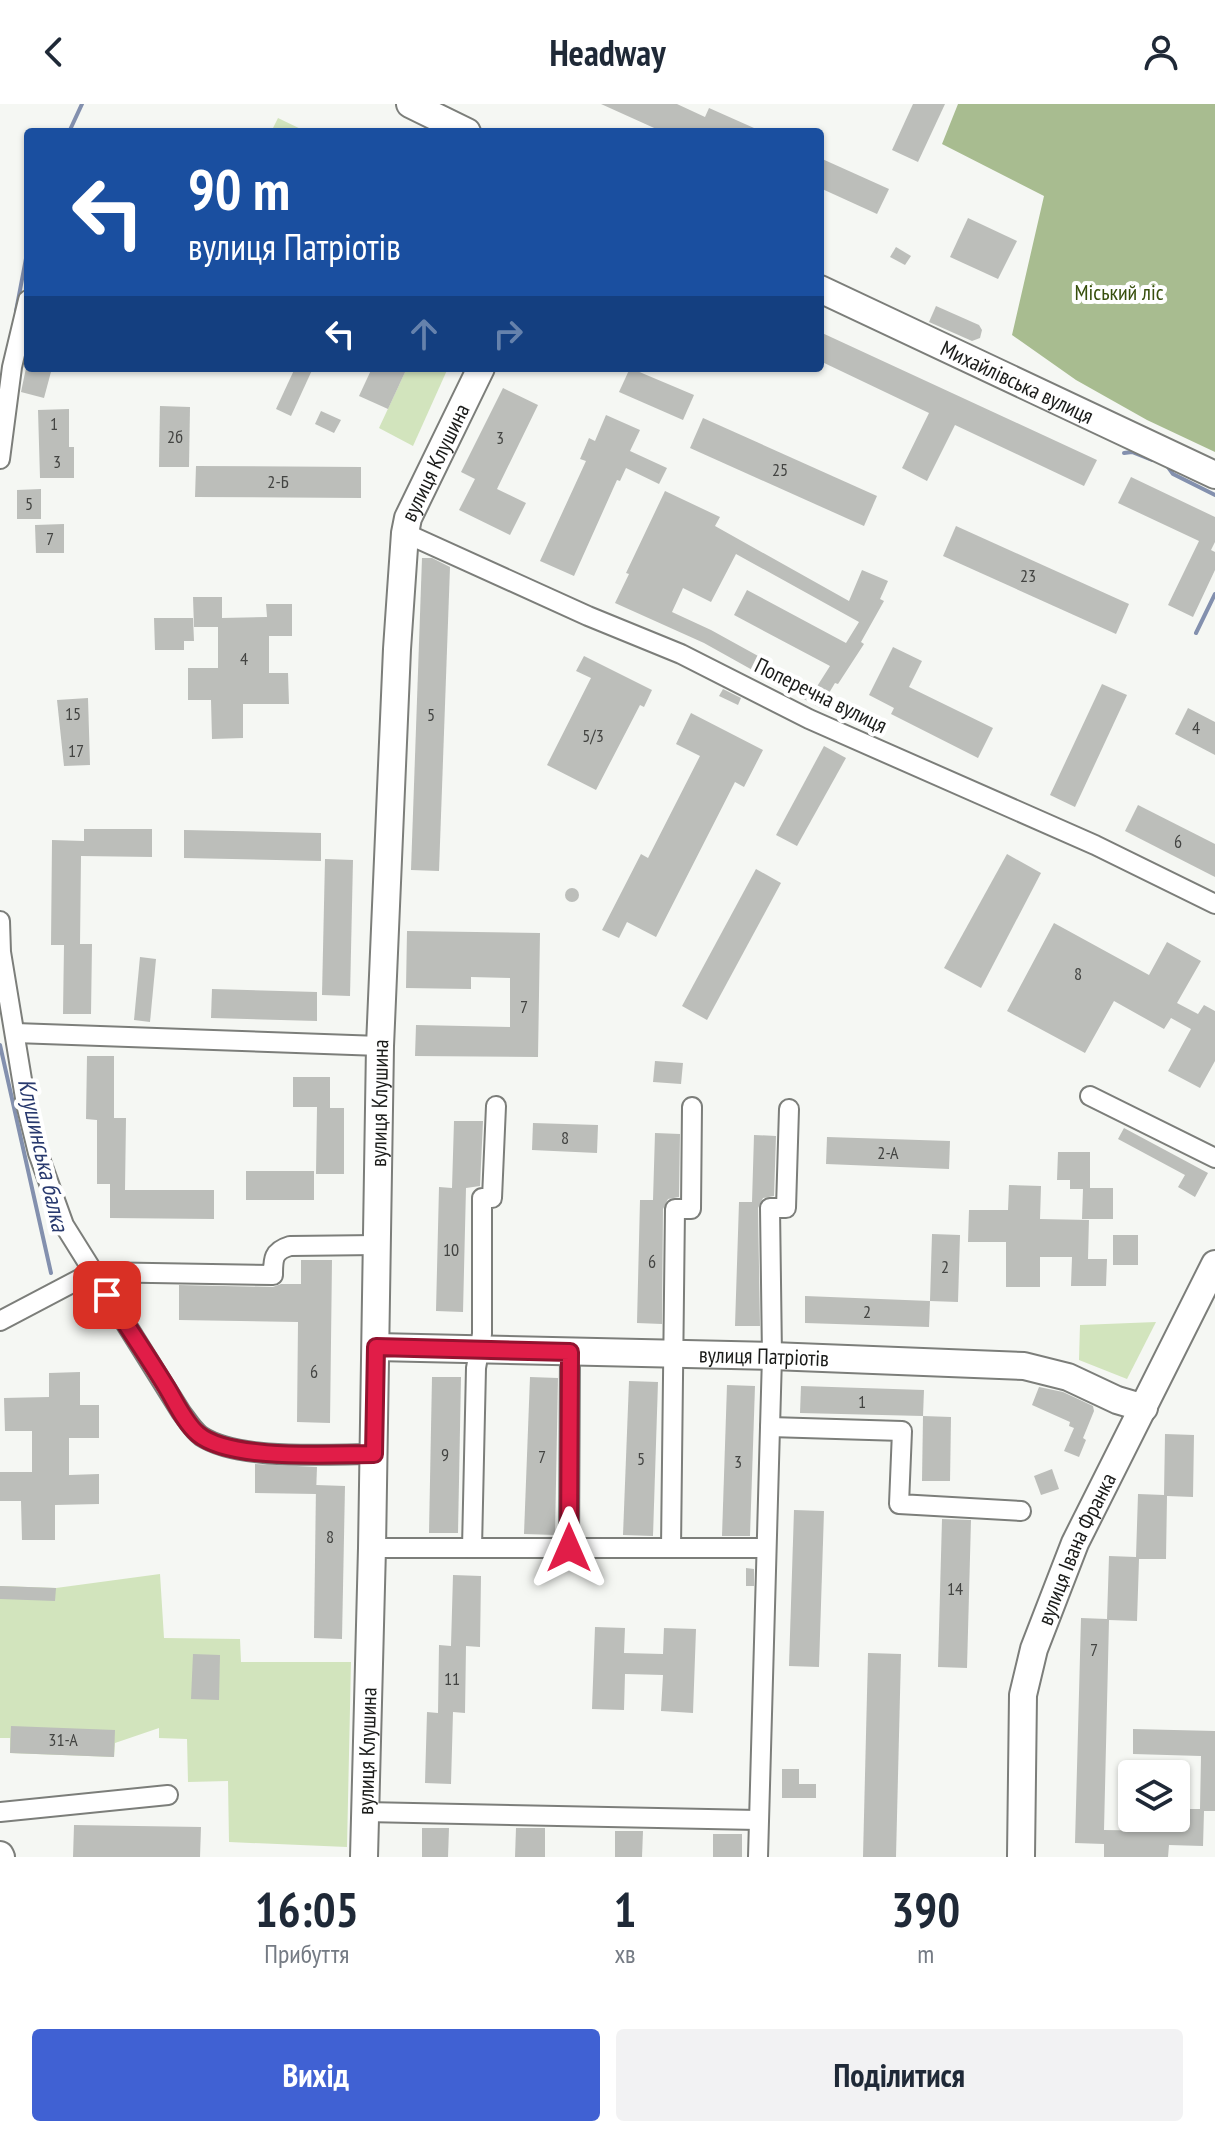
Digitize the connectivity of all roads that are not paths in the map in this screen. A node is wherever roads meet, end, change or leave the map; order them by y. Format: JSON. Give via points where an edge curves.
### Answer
{"nodes":[{"id":1,"x":410,"y":104,"type":"edge"},
{"id":2,"x":459,"y":128,"type":"edge"},
{"id":3,"x":824,"y":291,"type":"edge"},
{"id":4,"x":24,"y":317,"type":"edge"},
{"id":5,"x":479,"y":372,"type":"edge"},
{"id":6,"x":0,"y":459,"type":"edge"},
{"id":7,"x":1215,"y":475,"type":"edge"},
{"id":8,"x":405,"y":533,"type":"junction"},
{"id":9,"x":1215,"y":904,"type":"edge"},
{"id":10,"x":0,"y":921,"type":"edge"},
{"id":11,"x":15,"y":1033,"type":"junction"},
{"id":12,"x":380,"y":1046,"type":"junction"},
{"id":13,"x":1090,"y":1096,"type":"dead end"},
{"id":14,"x":496,"y":1106,"type":"dead end"},
{"id":15,"x":692,"y":1107,"type":"dead end"},
{"id":16,"x":789,"y":1109,"type":"dead end"},
{"id":17,"x":1215,"y":1158,"type":"edge"},
{"id":18,"x":377,"y":1245,"type":"junction"},
{"id":19,"x":1215,"y":1264,"type":"edge"},
{"id":20,"x":93,"y":1272,"type":"junction"},
{"id":21,"x":0,"y":1321,"type":"edge"},
{"id":22,"x":376,"y":1347,"type":"junction"},
{"id":23,"x":479,"y":1351,"type":"junction"},
{"id":24,"x":570,"y":1352,"type":"junction"},
{"id":25,"x":675,"y":1355,"type":"junction"},
{"id":26,"x":772,"y":1356,"type":"junction"},
{"id":27,"x":1144,"y":1408,"type":"junction"},
{"id":28,"x":770,"y":1427,"type":"junction"},
{"id":29,"x":374,"y":1454,"type":"junction"},
{"id":30,"x":1021,"y":1511,"type":"dead end"},
{"id":31,"x":372,"y":1548,"type":"junction"},
{"id":32,"x":472,"y":1548,"type":"junction"},
{"id":33,"x":569,"y":1548,"type":"junction"},
{"id":34,"x":671,"y":1548,"type":"junction"},
{"id":35,"x":766,"y":1548,"type":"junction"},
{"id":36,"x":168,"y":1795,"type":"dead end"},
{"id":37,"x":0,"y":1812,"type":"edge"},
{"id":38,"x":365,"y":1812,"type":"junction"},
{"id":39,"x":758,"y":1820,"type":"junction"},
{"id":40,"x":364,"y":1857,"type":"edge"},
{"id":41,"x":758,"y":1857,"type":"edge"},
{"id":42,"x":1021,"y":1857,"type":"edge"}],
"edges":[{"from":1,"to":2,"type":"street"},
{"from":3,"to":7,"type":"street","name":"Михайлівська вулиця"},
{"from":4,"to":6,"type":"street"},
{"from":5,"to":8,"type":"street","name":"вулиця Клушина"},
{"from":8,"to":9,"type":"street","name":"Поперечна вулиця","via":[[681,654],[809,719]]},
{"from":8,"to":12,"type":"street","name":"вулиця Клушина"},
{"from":10,"to":11,"type":"street"},
{"from":11,"to":12,"type":"street"},
{"from":11,"to":20,"type":"street","via":[[38,1153],[64,1225]]},
{"from":12,"to":18,"type":"street","name":"вулиця Клушина"},
{"from":13,"to":17,"type":"street"},
{"from":14,"to":23,"type":"street","via":[[492,1198],[482,1198]]},
{"from":15,"to":25,"type":"street","via":[[691,1209],[675,1209]]},
{"from":16,"to":26,"type":"street","via":[[786,1208],[770,1208]]},
{"from":18,"to":20,"type":"street","via":[[279,1249],[273,1275]]},
{"from":18,"to":22,"type":"street","name":"вулиця Клушина"},
{"from":19,"to":27,"type":"street","name":"вулиця Івана Франка"},
{"from":20,"to":21,"type":"street"},
{"from":20,"to":29,"type":"street","via":[[198,1434],[222,1447],[255,1451]]},
{"from":22,"to":23,"type":"street","name":"вулиця Патріотів"},
{"from":22,"to":29,"type":"street","name":"вулиця Клушина"},
{"from":23,"to":24,"type":"street","name":"вулиця Патріотів"},
{"from":23,"to":32,"type":"street"},
{"from":24,"to":25,"type":"street","name":"вулиця Патріотів"},
{"from":24,"to":33,"type":"street"},
{"from":25,"to":26,"type":"street","name":"вулиця Патріотів"},
{"from":25,"to":34,"type":"street"},
{"from":26,"to":27,"type":"street","name":"вулиця Патріотів","via":[[1024,1366],[1068,1377]]},
{"from":26,"to":28,"type":"street"},
{"from":27,"to":42,"type":"street","name":"вулиця Івана Франка","via":[[1075,1543],[1034,1649],[1023,1695]]},
{"from":28,"to":30,"type":"street","via":[[902,1431],[899,1504]]},
{"from":28,"to":35,"type":"street"},
{"from":29,"to":31,"type":"street","name":"вулиця Клушина"},
{"from":31,"to":32,"type":"street"},
{"from":31,"to":38,"type":"street","name":"вулиця Клушина"},
{"from":32,"to":33,"type":"street"},
{"from":33,"to":34,"type":"street"},
{"from":34,"to":35,"type":"street"},
{"from":35,"to":39,"type":"street"},
{"from":36,"to":37,"type":"street"},
{"from":38,"to":39,"type":"street"},
{"from":38,"to":40,"type":"street","name":"вулиця Клушина"},
{"from":39,"to":41,"type":"street"}]}
